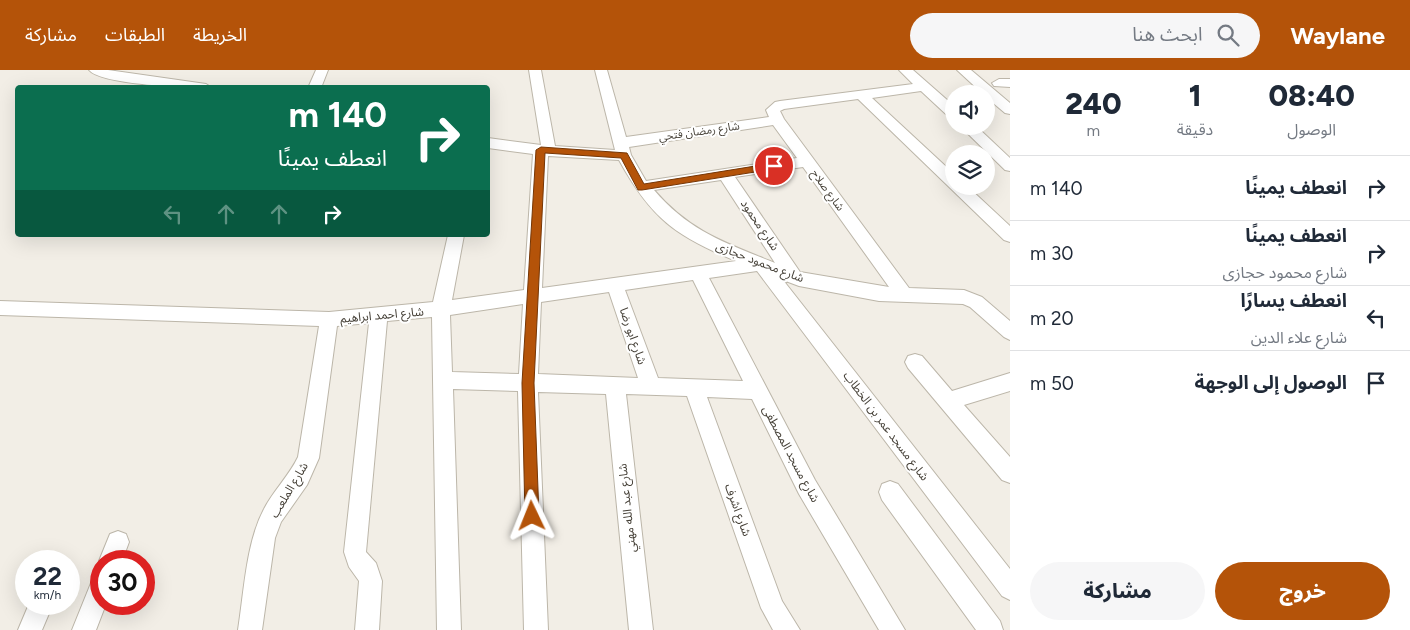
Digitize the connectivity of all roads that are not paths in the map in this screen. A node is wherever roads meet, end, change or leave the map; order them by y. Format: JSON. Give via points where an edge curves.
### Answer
{"nodes":[{"id":1,"x":95,"y":70,"type":"edge"},
{"id":2,"x":322,"y":70,"type":"edge"},
{"id":3,"x":535,"y":70,"type":"edge"},
{"id":4,"x":601,"y":70,"type":"edge"},
{"id":5,"x":905,"y":70,"type":"edge"},
{"id":6,"x":963,"y":70,"type":"edge"},
{"id":7,"x":185,"y":85,"type":"edge"},
{"id":8,"x":315,"y":85,"type":"edge"},
{"id":9,"x":924,"y":87,"type":"junction"},
{"id":10,"x":861,"y":95,"type":"junction"},
{"id":11,"x":945,"y":106,"type":"edge"},
{"id":12,"x":1010,"y":110,"type":"edge"},
{"id":13,"x":777,"y":120,"type":"junction"},
{"id":14,"x":977,"y":135,"type":"edge"},
{"id":15,"x":490,"y":143,"type":"edge"},
{"id":16,"x":622,"y":149,"type":"junction"},
{"id":17,"x":545,"y":151,"type":"junction"},
{"id":18,"x":807,"y":161,"type":"junction"},
{"id":19,"x":1010,"y":166,"type":"edge"},
{"id":20,"x":725,"y":174,"type":"junction"},
{"id":21,"x":945,"y":174,"type":"edge"},
{"id":22,"x":642,"y":187,"type":"junction"},
{"id":23,"x":967,"y":195,"type":"edge"},
{"id":24,"x":1010,"y":236,"type":"edge"},
{"id":25,"x":456,"y":237,"type":"edge"},
{"id":26,"x":761,"y":264,"type":"junction"},
{"id":27,"x":698,"y":273,"type":"junction"},
{"id":28,"x":794,"y":277,"type":"junction"},
{"id":29,"x":615,"y":285,"type":"junction"},
{"id":30,"x":533,"y":296,"type":"junction"},
{"id":31,"x":905,"y":296,"type":"junction"},
{"id":32,"x":0,"y":308,"type":"edge"},
{"id":33,"x":441,"y":309,"type":"junction"},
{"id":34,"x":379,"y":315,"type":"junction"},
{"id":35,"x":329,"y":319,"type":"junction"},
{"id":36,"x":1010,"y":332,"type":"edge"},
{"id":37,"x":915,"y":362,"type":"dead end"},
{"id":38,"x":443,"y":380,"type":"junction"},
{"id":39,"x":1010,"y":382,"type":"edge"},
{"id":40,"x":528,"y":383,"type":"junction"},
{"id":41,"x":614,"y":385,"type":"junction"},
{"id":42,"x":651,"y":387,"type":"junction"},
{"id":43,"x":694,"y":388,"type":"junction"},
{"id":44,"x":758,"y":390,"type":"junction"},
{"id":45,"x":948,"y":401,"type":"junction"},
{"id":46,"x":1010,"y":473,"type":"edge"},
{"id":47,"x":890,"y":492,"type":"dead end"},
{"id":48,"x":1010,"y":588,"type":"edge"},
{"id":49,"x":90,"y":614,"type":"edge"},
{"id":50,"x":36,"y":615,"type":"edge"},
{"id":51,"x":30,"y":630,"type":"edge"},
{"id":52,"x":84,"y":630,"type":"edge"},
{"id":53,"x":250,"y":630,"type":"edge"},
{"id":54,"x":367,"y":630,"type":"edge"},
{"id":55,"x":449,"y":630,"type":"edge"},
{"id":56,"x":536,"y":630,"type":"edge"},
{"id":57,"x":641,"y":630,"type":"edge"},
{"id":58,"x":788,"y":630,"type":"edge"},
{"id":59,"x":893,"y":630,"type":"edge"},
{"id":60,"x":991,"y":630,"type":"edge"}],
"edges":[{"from":1,"to":7,"type":"street"},
{"from":2,"to":8,"type":"street"},
{"from":3,"to":17,"type":"street"},
{"from":4,"to":16,"type":"street","name":"شارع محمود حجازى"},
{"from":5,"to":9,"type":"street"},
{"from":6,"to":12,"type":"street"},
{"from":9,"to":10,"type":"street"},
{"from":9,"to":11,"type":"street"},
{"from":10,"to":13,"type":"street","via":[[780,105],[773,110]]},
{"from":10,"to":21,"type":"street"},
{"from":13,"to":16,"type":"street","name":"شارع رمضان فتحي"},
{"from":13,"to":18,"type":"street","name":"شارع صلاح"},
{"from":14,"to":19,"type":"street"},
{"from":15,"to":17,"type":"street","name":"شارع رمضان فتحي"},
{"from":16,"to":17,"type":"street","name":"شارع رمضان فتحي"},
{"from":16,"to":22,"type":"street","name":"شارع محمود حجازى"},
{"from":17,"to":30,"type":"street"},
{"from":18,"to":20,"type":"street"},
{"from":18,"to":31,"type":"street","name":"شارع صلاح"},
{"from":20,"to":22,"type":"street"},
{"from":20,"to":28,"type":"street","name":"شارع محمود"},
{"from":22,"to":26,"type":"street","name":"شارع محمود حجازى","via":[[665,214],[692,234]]},
{"from":23,"to":24,"type":"street"},
{"from":25,"to":33,"type":"street"},
{"from":26,"to":27,"type":"street","name":"شارع احمد ابراهيم"},
{"from":26,"to":28,"type":"street","name":"شارع محمود حجازى"},
{"from":26,"to":48,"type":"street","name":"شارع مسجد عمر بن الخطاب"},
{"from":27,"to":29,"type":"street","name":"شارع احمد ابراهيم"},
{"from":27,"to":44,"type":"street","name":"شارع مسجد المصطفى"},
{"from":28,"to":31,"type":"street","name":"شارع محمود حجازى","via":[[878,294]]},
{"from":29,"to":30,"type":"street","name":"شارع احمد ابراهيم"},
{"from":29,"to":42,"type":"street","name":"شارع ابو رضا"},
{"from":30,"to":33,"type":"street","name":"شارع احمد ابراهيم"},
{"from":30,"to":40,"type":"street"},
{"from":31,"to":36,"type":"street","name":"شارع محمود حجازى","via":[[964,297],[976,302]]},
{"from":32,"to":35,"type":"street","name":"شارع احمد ابراهيم"},
{"from":33,"to":34,"type":"street","name":"شارع احمد ابراهيم"},
{"from":33,"to":38,"type":"street"},
{"from":34,"to":35,"type":"street","name":"شارع احمد ابراهيم"},
{"from":34,"to":54,"type":"street","via":[[355,552],[356,560],[367,569],[370,582]]},
{"from":35,"to":53,"type":"street","name":"شارع الملعب","via":[[308,458],[299,478],[272,516],[264,538]]},
{"from":37,"to":45,"type":"street"},
{"from":38,"to":40,"type":"street"},
{"from":38,"to":55,"type":"street"},
{"from":39,"to":45,"type":"street"},
{"from":40,"to":41,"type":"street"},
{"from":40,"to":56,"type":"street"},
{"from":41,"to":42,"type":"street"},
{"from":41,"to":57,"type":"street","name":"شارع عبد الله مهني"},
{"from":42,"to":43,"type":"street"},
{"from":43,"to":44,"type":"street"},
{"from":43,"to":58,"type":"street","name":"شارع اشرف","via":[[773,608]]},
{"from":44,"to":59,"type":"street","name":"شارع مسجد المصطفى","via":[[807,487]]},
{"from":45,"to":46,"type":"street"},
{"from":47,"to":60,"type":"street"},
{"from":49,"to":52,"type":"street"},
{"from":50,"to":51,"type":"street"}]}
